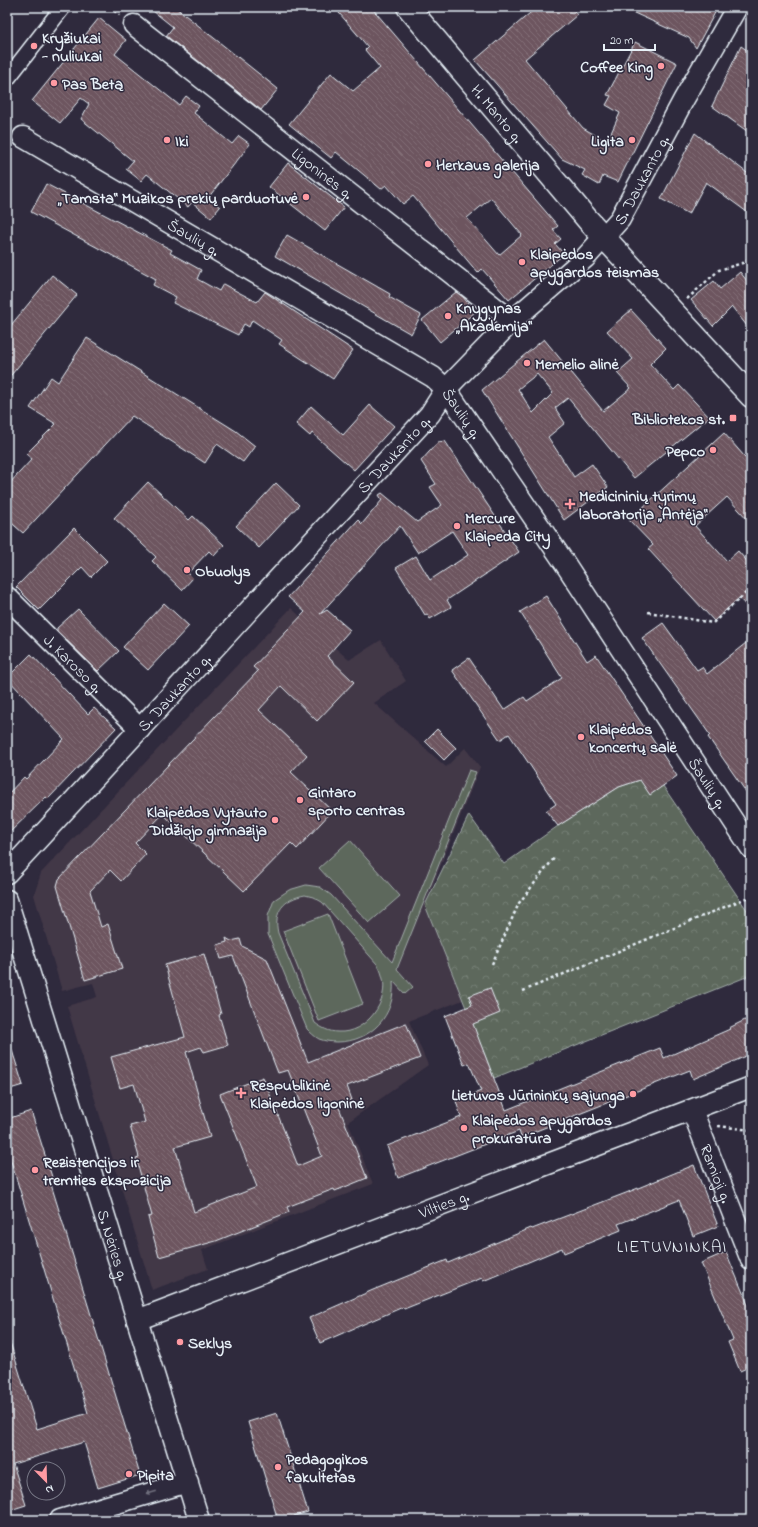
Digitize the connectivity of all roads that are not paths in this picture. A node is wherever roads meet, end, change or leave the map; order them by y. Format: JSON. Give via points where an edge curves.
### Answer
{"nodes":[{"id":1,"x":63,"y":7,"type":"edge"},
{"id":2,"x":408,"y":7,"type":"edge"},
{"id":3,"x":737,"y":7,"type":"edge"},
{"id":4,"x":134,"y":25,"type":"dead end"},
{"id":5,"x":7,"y":79,"type":"edge"},
{"id":6,"x":23,"y":137,"type":"dead end"},
{"id":7,"x":604,"y":237,"type":"junction"},
{"id":8,"x":512,"y":320,"type":"junction"},
{"id":9,"x":446,"y":389,"type":"junction"},
{"id":10,"x":751,"y":396,"type":"edge"},
{"id":11,"x":7,"y":597,"type":"edge"},
{"id":12,"x":140,"y":729,"type":"junction"},
{"id":13,"x":751,"y":848,"type":"edge"},
{"id":14,"x":7,"y":873,"type":"edge"},
{"id":15,"x":7,"y":900,"type":"edge"},
{"id":16,"x":751,"y":1087,"type":"edge"},
{"id":17,"x":695,"y":1116,"type":"junction"},
{"id":18,"x":751,"y":1260,"type":"edge"},
{"id":19,"x":137,"y":1320,"type":"junction"},
{"id":20,"x":188,"y":1482,"type":"junction"},
{"id":21,"x":60,"y":1520,"type":"edge"},
{"id":22,"x":199,"y":1520,"type":"edge"}],
"edges":[{"from":1,"to":5,"type":"street"},
{"from":2,"to":7,"type":"main road","name":"H. Manto g."},
{"from":3,"to":7,"type":"street","name":"S. Daukanto g.","via":[[620,219]]},
{"from":4,"to":8,"type":"street","name":"Ligoninės g."},
{"from":6,"to":9,"type":"street","name":"Šaulių g.","via":[[433,377]]},
{"from":7,"to":8,"type":"street","name":"S. Daukanto g.","via":[[585,258]]},
{"from":7,"to":10,"type":"main road","name":"H. Manto g."},
{"from":8,"to":9,"type":"street","name":"S. Daukanto g."},
{"from":9,"to":12,"type":"street","name":"S. Daukanto g.","via":[[430,414]]},
{"from":9,"to":13,"type":"street","name":"Šaulių g.","via":[[564,562]]},
{"from":11,"to":12,"type":"street","name":"J. Karoso g."},
{"from":12,"to":14,"type":"street","name":"S. Daukanto g."},
{"from":15,"to":19,"type":"street","name":"S. Nėries g."},
{"from":16,"to":17,"type":"street","name":"Vilties g."},
{"from":17,"to":18,"type":"street","name":"Ramioji g."},
{"from":17,"to":19,"type":"street","name":"Vilties g."},
{"from":19,"to":20,"type":"street","name":"S. Nėries g."},
{"from":20,"to":21,"type":"street","one_way":true},
{"from":20,"to":22,"type":"street","name":"S. Nėries g."}]}
